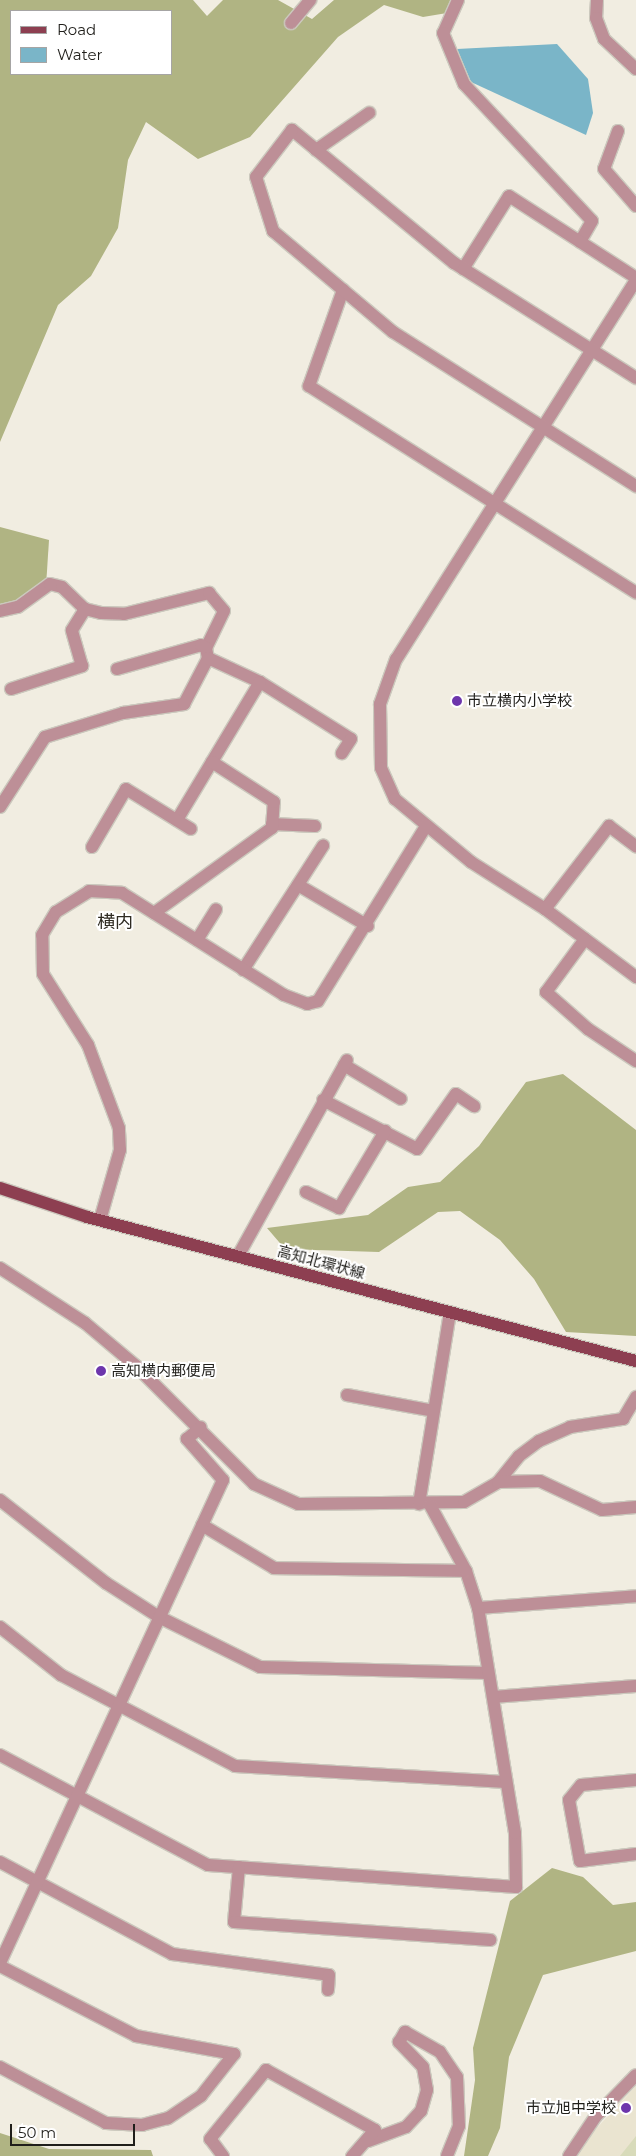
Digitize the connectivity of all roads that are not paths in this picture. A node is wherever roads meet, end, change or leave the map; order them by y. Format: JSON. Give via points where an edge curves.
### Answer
{"nodes":[{"id":1,"x":310,"y":0,"type":"edge"},
{"id":2,"x":458,"y":0,"type":"edge"},
{"id":3,"x":597,"y":0,"type":"edge"},
{"id":4,"x":291,"y":23,"type":"dead end"},
{"id":5,"x":636,"y":69,"type":"edge"},
{"id":6,"x":369,"y":113,"type":"dead end"},
{"id":7,"x":618,"y":132,"type":"dead end"},
{"id":8,"x":316,"y":150,"type":"junction"},
{"id":9,"x":636,"y":206,"type":"edge"},
{"id":10,"x":580,"y":242,"type":"junction"},
{"id":11,"x":463,"y":269,"type":"junction"},
{"id":12,"x":636,"y":279,"type":"edge"},
{"id":13,"x":343,"y":290,"type":"junction"},
{"id":14,"x":592,"y":350,"type":"junction"},
{"id":15,"x":636,"y":378,"type":"edge"},
{"id":16,"x":543,"y":427,"type":"junction"},
{"id":17,"x":636,"y":486,"type":"edge"},
{"id":18,"x":495,"y":504,"type":"junction"},
{"id":19,"x":636,"y":593,"type":"edge"},
{"id":20,"x":85,"y":609,"type":"junction"},
{"id":21,"x":0,"y":611,"type":"edge"},
{"id":22,"x":207,"y":653,"type":"junction"},
{"id":23,"x":117,"y":669,"type":"dead end"},
{"id":24,"x":260,"y":682,"type":"junction"},
{"id":25,"x":11,"y":689,"type":"dead end"},
{"id":26,"x":342,"y":753,"type":"dead end"},
{"id":27,"x":212,"y":762,"type":"junction"},
{"id":28,"x":0,"y":807,"type":"edge"},
{"id":29,"x":177,"y":820,"type":"junction"},
{"id":30,"x":272,"y":824,"type":"junction"},
{"id":31,"x":315,"y":826,"type":"dead end"},
{"id":32,"x":426,"y":826,"type":"junction"},
{"id":33,"x":191,"y":829,"type":"dead end"},
{"id":34,"x":323,"y":846,"type":"dead end"},
{"id":35,"x":636,"y":846,"type":"edge"},
{"id":36,"x":92,"y":847,"type":"dead end"},
{"id":37,"x":298,"y":885,"type":"junction"},
{"id":38,"x":216,"y":909,"type":"dead end"},
{"id":39,"x":545,"y":909,"type":"junction"},
{"id":40,"x":154,"y":913,"type":"junction"},
{"id":41,"x":368,"y":926,"type":"junction"},
{"id":42,"x":585,"y":938,"type":"junction"},
{"id":43,"x":197,"y":940,"type":"junction"},
{"id":44,"x":243,"y":970,"type":"junction"},
{"id":45,"x":636,"y":977,"type":"edge"},
{"id":46,"x":636,"y":1061,"type":"edge"},
{"id":47,"x":401,"y":1099,"type":"dead end"},
{"id":48,"x":323,"y":1100,"type":"junction"},
{"id":49,"x":474,"y":1106,"type":"dead end"},
{"id":50,"x":384,"y":1131,"type":"junction"},
{"id":51,"x":0,"y":1188,"type":"edge"},
{"id":52,"x":306,"y":1192,"type":"dead end"},
{"id":53,"x":100,"y":1220,"type":"junction"},
{"id":54,"x":238,"y":1256,"type":"junction"},
{"id":55,"x":0,"y":1268,"type":"edge"},
{"id":56,"x":450,"y":1312,"type":"junction"},
{"id":57,"x":636,"y":1361,"type":"edge"},
{"id":58,"x":348,"y":1395,"type":"dead end"},
{"id":59,"x":636,"y":1397,"type":"edge"},
{"id":60,"x":434,"y":1411,"type":"junction"},
{"id":61,"x":201,"y":1427,"type":"junction"},
{"id":62,"x":498,"y":1482,"type":"junction"},
{"id":63,"x":0,"y":1500,"type":"edge"},
{"id":64,"x":424,"y":1504,"type":"junction"},
{"id":65,"x":636,"y":1507,"type":"edge"},
{"id":66,"x":202,"y":1525,"type":"junction"},
{"id":67,"x":466,"y":1571,"type":"junction"},
{"id":68,"x":636,"y":1596,"type":"edge"},
{"id":69,"x":478,"y":1608,"type":"junction"},
{"id":70,"x":159,"y":1617,"type":"junction"},
{"id":71,"x":0,"y":1627,"type":"edge"},
{"id":72,"x":488,"y":1673,"type":"junction"},
{"id":73,"x":636,"y":1686,"type":"edge"},
{"id":74,"x":493,"y":1697,"type":"junction"},
{"id":75,"x":118,"y":1705,"type":"junction"},
{"id":76,"x":0,"y":1754,"type":"edge"},
{"id":77,"x":636,"y":1780,"type":"edge"},
{"id":78,"x":506,"y":1782,"type":"junction"},
{"id":79,"x":77,"y":1796,"type":"junction"},
{"id":80,"x":636,"y":1854,"type":"edge"},
{"id":81,"x":0,"y":1862,"type":"edge"},
{"id":82,"x":239,"y":1867,"type":"junction"},
{"id":83,"x":37,"y":1882,"type":"junction"},
{"id":84,"x":490,"y":1940,"type":"dead end"},
{"id":85,"x":0,"y":1964,"type":"edge"},
{"id":86,"x":328,"y":1990,"type":"dead end"},
{"id":87,"x":0,"y":2067,"type":"edge"},
{"id":88,"x":636,"y":2075,"type":"edge"},
{"id":89,"x":368,"y":2141,"type":"junction"},
{"id":90,"x":223,"y":2156,"type":"edge"},
{"id":91,"x":352,"y":2156,"type":"edge"},
{"id":92,"x":447,"y":2156,"type":"edge"},
{"id":93,"x":569,"y":2156,"type":"edge"}],
"edges":[{"from":1,"to":4,"type":"street"},
{"from":2,"to":10,"type":"street","via":[[444,33],[464,84],[592,221]]},
{"from":3,"to":5,"type":"street","via":[[596,18],[604,39]]},
{"from":6,"to":8,"type":"street"},
{"from":7,"to":9,"type":"street","via":[[604,170]]},
{"from":8,"to":11,"type":"street"},
{"from":8,"to":13,"type":"street","via":[[292,130],[256,177],[273,231]]},
{"from":10,"to":11,"type":"street","via":[[509,196]]},
{"from":10,"to":12,"type":"street"},
{"from":11,"to":14,"type":"street"},
{"from":12,"to":14,"type":"street"},
{"from":13,"to":16,"type":"street","via":[[393,332]]},
{"from":13,"to":18,"type":"street","via":[[309,386]]},
{"from":14,"to":15,"type":"street"},
{"from":14,"to":16,"type":"street"},
{"from":16,"to":17,"type":"street"},
{"from":16,"to":18,"type":"street"},
{"from":18,"to":19,"type":"street"},
{"from":18,"to":32,"type":"street","via":[[396,659],[380,704],[381,768],[395,799]]},
{"from":20,"to":21,"type":"street","via":[[62,587],[50,584],[18,607]]},
{"from":20,"to":22,"type":"street","via":[[124,614],[209,593],[224,611]]},
{"from":20,"to":25,"type":"street","via":[[72,630],[82,666]]},
{"from":22,"to":23,"type":"street","via":[[201,645]]},
{"from":22,"to":24,"type":"street"},
{"from":22,"to":28,"type":"street","via":[[184,704],[123,713],[45,737]]},
{"from":24,"to":26,"type":"street","via":[[351,738]]},
{"from":24,"to":27,"type":"street"},
{"from":27,"to":29,"type":"street"},
{"from":27,"to":30,"type":"street","via":[[274,802]]},
{"from":29,"to":33,"type":"street"},
{"from":29,"to":36,"type":"street","via":[[126,790]]},
{"from":30,"to":31,"type":"street"},
{"from":30,"to":40,"type":"street"},
{"from":32,"to":39,"type":"street","via":[[472,862]]},
{"from":32,"to":41,"type":"street"},
{"from":34,"to":37,"type":"street"},
{"from":35,"to":39,"type":"street","via":[[609,826]]},
{"from":37,"to":41,"type":"street"},
{"from":37,"to":44,"type":"street"},
{"from":38,"to":43,"type":"street"},
{"from":39,"to":42,"type":"street"},
{"from":40,"to":43,"type":"street"},
{"from":40,"to":53,"type":"street","via":[[122,893],[89,891],[56,912],[42,935],[43,974],[88,1045],[119,1128],[120,1150]]},
{"from":41,"to":44,"type":"street","via":[[318,1001],[295,1001]]},
{"from":42,"to":45,"type":"street"},
{"from":42,"to":46,"type":"street","via":[[546,992],[588,1029]]},
{"from":43,"to":44,"type":"street"},
{"from":47,"to":48,"type":"street","via":[[346,1062]]},
{"from":48,"to":50,"type":"street"},
{"from":48,"to":54,"type":"street"},
{"from":49,"to":50,"type":"street","via":[[456,1094],[417,1150]]},
{"from":50,"to":52,"type":"street","via":[[339,1208]]},
{"from":51,"to":53,"type":"main road","name":"高知北環状線"},
{"from":53,"to":54,"type":"main road","name":"高知北環状線"},
{"from":54,"to":56,"type":"main road","name":"高知北環状線"},
{"from":55,"to":61,"type":"street","via":[[85,1323]]},
{"from":56,"to":57,"type":"main road","name":"高知北環状線"},
{"from":56,"to":60,"type":"street"},
{"from":58,"to":60,"type":"street"},
{"from":59,"to":62,"type":"street","via":[[623,1420],[570,1427],[539,1441],[518,1456]]},
{"from":60,"to":64,"type":"street"},
{"from":61,"to":64,"type":"street","via":[[254,1484],[285,1501]]},
{"from":61,"to":66,"type":"street","via":[[187,1439],[223,1480]]},
{"from":62,"to":64,"type":"street","via":[[464,1502]]},
{"from":62,"to":65,"type":"street","via":[[540,1481],[602,1510]]},
{"from":63,"to":70,"type":"street","via":[[106,1583]]},
{"from":64,"to":67,"type":"street"},
{"from":66,"to":67,"type":"street","via":[[274,1568]]},
{"from":66,"to":70,"type":"street"},
{"from":67,"to":69,"type":"street"},
{"from":68,"to":69,"type":"street"},
{"from":69,"to":72,"type":"street"},
{"from":70,"to":72,"type":"street","via":[[260,1667]]},
{"from":70,"to":75,"type":"street"},
{"from":71,"to":75,"type":"street","via":[[61,1675]]},
{"from":72,"to":74,"type":"street"},
{"from":73,"to":74,"type":"street"},
{"from":74,"to":78,"type":"street"},
{"from":75,"to":78,"type":"street","via":[[235,1766]]},
{"from":75,"to":79,"type":"street"},
{"from":76,"to":79,"type":"street"},
{"from":77,"to":80,"type":"street","via":[[580,1785],[569,1800],[580,1861]]},
{"from":78,"to":82,"type":"street","via":[[515,1833],[516,1887]]},
{"from":79,"to":82,"type":"street","via":[[208,1865]]},
{"from":79,"to":83,"type":"street"},
{"from":81,"to":83,"type":"street"},
{"from":82,"to":84,"type":"street","via":[[234,1922]]},
{"from":83,"to":85,"type":"street"},
{"from":83,"to":86,"type":"street","via":[[172,1954],[329,1975]]},
{"from":85,"to":87,"type":"street","via":[[136,2036],[234,2054],[201,2096],[168,2118],[142,2125],[106,2123]]},
{"from":88,"to":93,"type":"street","via":[[596,2116]]},
{"from":89,"to":90,"type":"street","via":[[375,2130],[266,2070],[210,2139]]},
{"from":89,"to":91,"type":"street"},
{"from":89,"to":92,"type":"street","via":[[406,2127],[420,2112],[427,2090],[422,2067],[399,2042],[405,2032],[440,2052],[457,2077],[459,2126]]}]}
